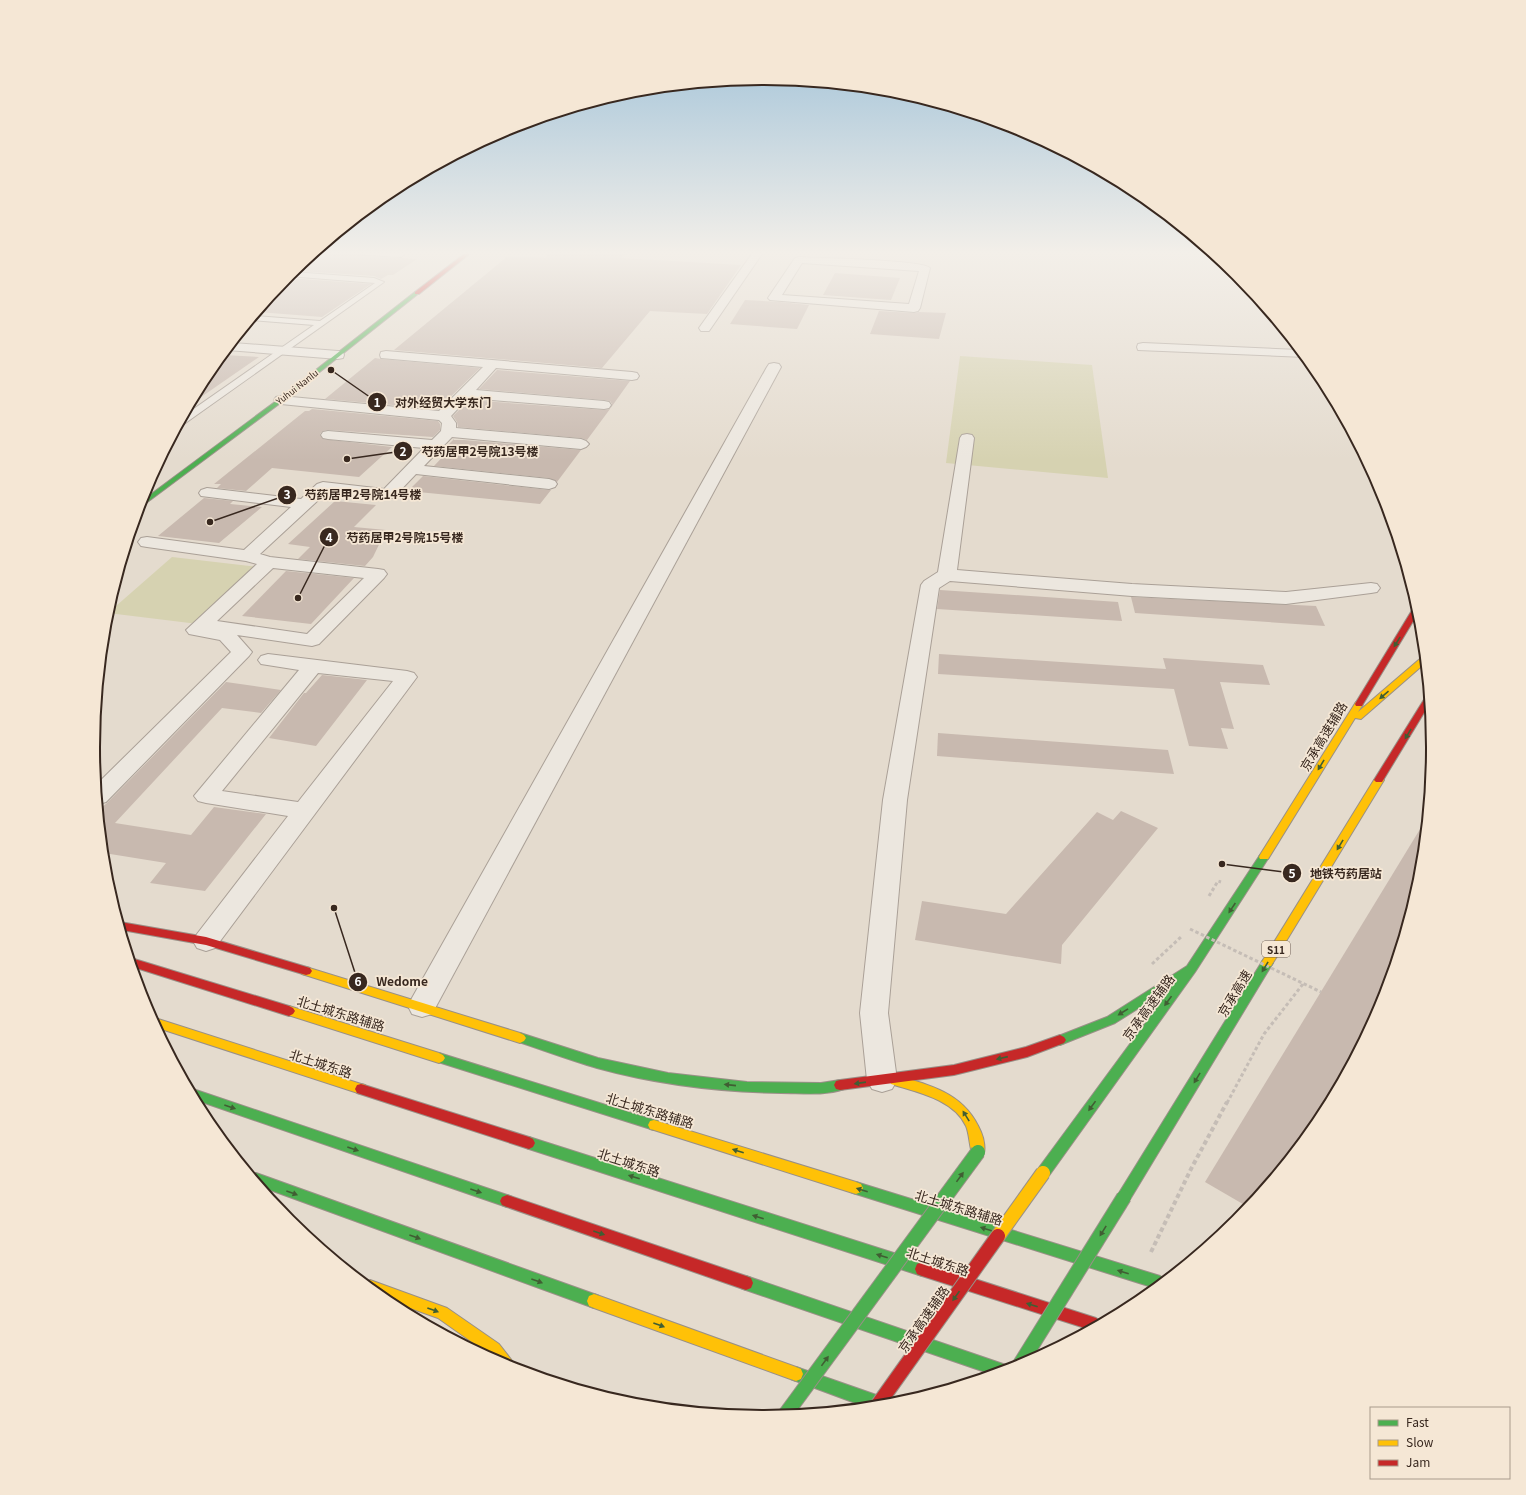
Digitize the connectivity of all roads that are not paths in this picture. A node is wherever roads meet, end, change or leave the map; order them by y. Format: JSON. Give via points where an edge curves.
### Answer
{"nodes":[{"id":1,"x":284,"y":321,"type":"edge"},
{"id":2,"x":326,"y":321,"type":"edge"},
{"id":3,"x":382,"y":321,"type":"edge"},
{"id":4,"x":710,"y":321,"type":"edge"},
{"id":5,"x":321,"y":324,"type":"junction"},
{"id":6,"x":705,"y":328,"type":"dead end"},
{"id":7,"x":1143,"y":347,"type":"dead end"},
{"id":8,"x":234,"y":348,"type":"edge"},
{"id":9,"x":281,"y":352,"type":"junction"},
{"id":10,"x":1296,"y":354,"type":"edge"},
{"id":11,"x":338,"y":355,"type":"junction"},
{"id":12,"x":386,"y":355,"type":"dead end"},
{"id":13,"x":493,"y":364,"type":"junction"},
{"id":14,"x":774,"y":367,"type":"dead end"},
{"id":15,"x":632,"y":376,"type":"dead end"},
{"id":16,"x":464,"y":393,"type":"junction"},
{"id":17,"x":280,"y":400,"type":"junction"},
{"id":18,"x":604,"y":405,"type":"dead end"},
{"id":19,"x":189,"y":417,"type":"edge"},
{"id":20,"x":445,"y":424,"type":"junction"},
{"id":21,"x":328,"y":435,"type":"dead end"},
{"id":22,"x":967,"y":438,"type":"dead end"},
{"id":23,"x":581,"y":444,"type":"dead end"},
{"id":24,"x":436,"y":445,"type":"junction"},
{"id":25,"x":412,"y":469,"type":"junction"},
{"id":26,"x":549,"y":484,"type":"dead end"},
{"id":27,"x":207,"y":493,"type":"dead end"},
{"id":28,"x":150,"y":498,"type":"edge"},
{"id":29,"x":304,"y":504,"type":"junction"},
{"id":30,"x":147,"y":542,"type":"dead end"},
{"id":31,"x":248,"y":556,"type":"junction"},
{"id":32,"x":269,"y":562,"type":"junction"},
{"id":33,"x":947,"y":575,"type":"junction"},
{"id":34,"x":1371,"y":588,"type":"dead end"},
{"id":35,"x":1413,"y":616,"type":"edge"},
{"id":36,"x":202,"y":624,"type":"junction"},
{"id":37,"x":268,"y":660,"type":"dead end"},
{"id":38,"x":1420,"y":663,"type":"edge"},
{"id":39,"x":313,"y":666,"type":"junction"},
{"id":40,"x":1424,"y":706,"type":"edge"},
{"id":41,"x":1341,"y":732,"type":"junction"},
{"id":42,"x":102,"y":793,"type":"edge"},
{"id":43,"x":304,"y":811,"type":"junction"},
{"id":44,"x":125,"y":927,"type":"edge"},
{"id":45,"x":206,"y":941,"type":"junction"},
{"id":46,"x":137,"y":964,"type":"edge"},
{"id":47,"x":1191,"y":969,"type":"junction"},
{"id":48,"x":422,"y":1006,"type":"junction"},
{"id":49,"x":162,"y":1025,"type":"edge"},
{"id":50,"x":886,"y":1079,"type":"junction"},
{"id":51,"x":200,"y":1096,"type":"edge"},
{"id":52,"x":264,"y":1183,"type":"edge"},
{"id":53,"x":1155,"y":1281,"type":"edge"},
{"id":54,"x":389,"y":1294,"type":"edge"},
{"id":55,"x":1090,"y":1323,"type":"edge"},
{"id":56,"x":499,"y":1356,"type":"edge"},
{"id":57,"x":1025,"y":1356,"type":"edge"},
{"id":58,"x":995,"y":1368,"type":"edge"},
{"id":59,"x":882,"y":1399,"type":"edge"},
{"id":60,"x":870,"y":1401,"type":"edge"},
{"id":61,"x":789,"y":1409,"type":"edge"}],
"edges":[{"from":1,"to":5,"type":"lane"},
{"from":2,"to":5,"type":"lane"},
{"from":3,"to":11,"type":"main road","name":"Yuhui Nanlu"},
{"from":4,"to":6,"type":"street"},
{"from":5,"to":9,"type":"lane"},
{"from":7,"to":10,"type":"street"},
{"from":8,"to":9,"type":"street"},
{"from":9,"to":11,"type":"street"},
{"from":9,"to":19,"type":"lane"},
{"from":11,"to":17,"type":"main road","name":"Yuhui Nanlu"},
{"from":12,"to":13,"type":"street"},
{"from":13,"to":15,"type":"street"},
{"from":13,"to":16,"type":"street"},
{"from":14,"to":48,"type":"street"},
{"from":16,"to":18,"type":"street"},
{"from":16,"to":20,"type":"street"},
{"from":17,"to":20,"type":"street"},
{"from":17,"to":28,"type":"main road","name":"Yuhui Nanlu"},
{"from":20,"to":23,"type":"street"},
{"from":20,"to":24,"type":"street"},
{"from":21,"to":24,"type":"street"},
{"from":22,"to":33,"type":"street"},
{"from":24,"to":25,"type":"street"},
{"from":25,"to":26,"type":"street"},
{"from":25,"to":29,"type":"street","via":[[388,494],[323,487]]},
{"from":27,"to":29,"type":"street"},
{"from":29,"to":31,"type":"street"},
{"from":30,"to":31,"type":"street"},
{"from":31,"to":32,"type":"street"},
{"from":32,"to":36,"type":"street"},
{"from":32,"to":36,"type":"street","via":[[378,574],[312,640]]},
{"from":33,"to":34,"type":"street","via":[[1132,590],[1286,598]]},
{"from":33,"to":50,"type":"street","via":[[930,585],[895,800],[874,1013]]},
{"from":35,"to":41,"type":"main road","name":"京承高速辅路","one_way":true},
{"from":36,"to":42,"type":"street","via":[[196,630],[226,635],[242,652]]},
{"from":37,"to":39,"type":"street"},
{"from":38,"to":41,"type":"main road","one_way":true},
{"from":39,"to":43,"type":"street","via":[[407,677]]},
{"from":39,"to":43,"type":"street","via":[[206,796]]},
{"from":40,"to":57,"type":"main road","name":"京承高速","number":"S11","one_way":true,"bridge":true},
{"from":41,"to":47,"type":"main road","name":"京承高速辅路","one_way":true,"via":[[1253,876]]},
{"from":43,"to":45,"type":"street"},
{"from":44,"to":45,"type":"main road"},
{"from":45,"to":48,"type":"main road"},
{"from":53,"to":46,"type":"main road","name":"北土城东路辅路","one_way":true},
{"from":47,"to":50,"type":"main road","one_way":true,"via":[[1111,1020],[1027,1052],[954,1070]]},
{"from":47,"to":59,"type":"main road","name":"京承高速辅路","one_way":true,"bridge":true},
{"from":50,"to":48,"type":"main road","one_way":true,"via":[[821,1088],[747,1087],[668,1078],[598,1063]]},
{"from":55,"to":49,"type":"main road","name":"北土城东路","one_way":true},
{"from":61,"to":50,"type":"main road","one_way":true,"bridge":true,"via":[[978,1152],[974,1129],[961,1108],[935,1094]]},
{"from":51,"to":58,"type":"main road","one_way":true},
{"from":52,"to":60,"type":"main road","one_way":true},
{"from":54,"to":56,"type":"main road","one_way":true,"via":[[442,1313],[494,1349]]}]}
